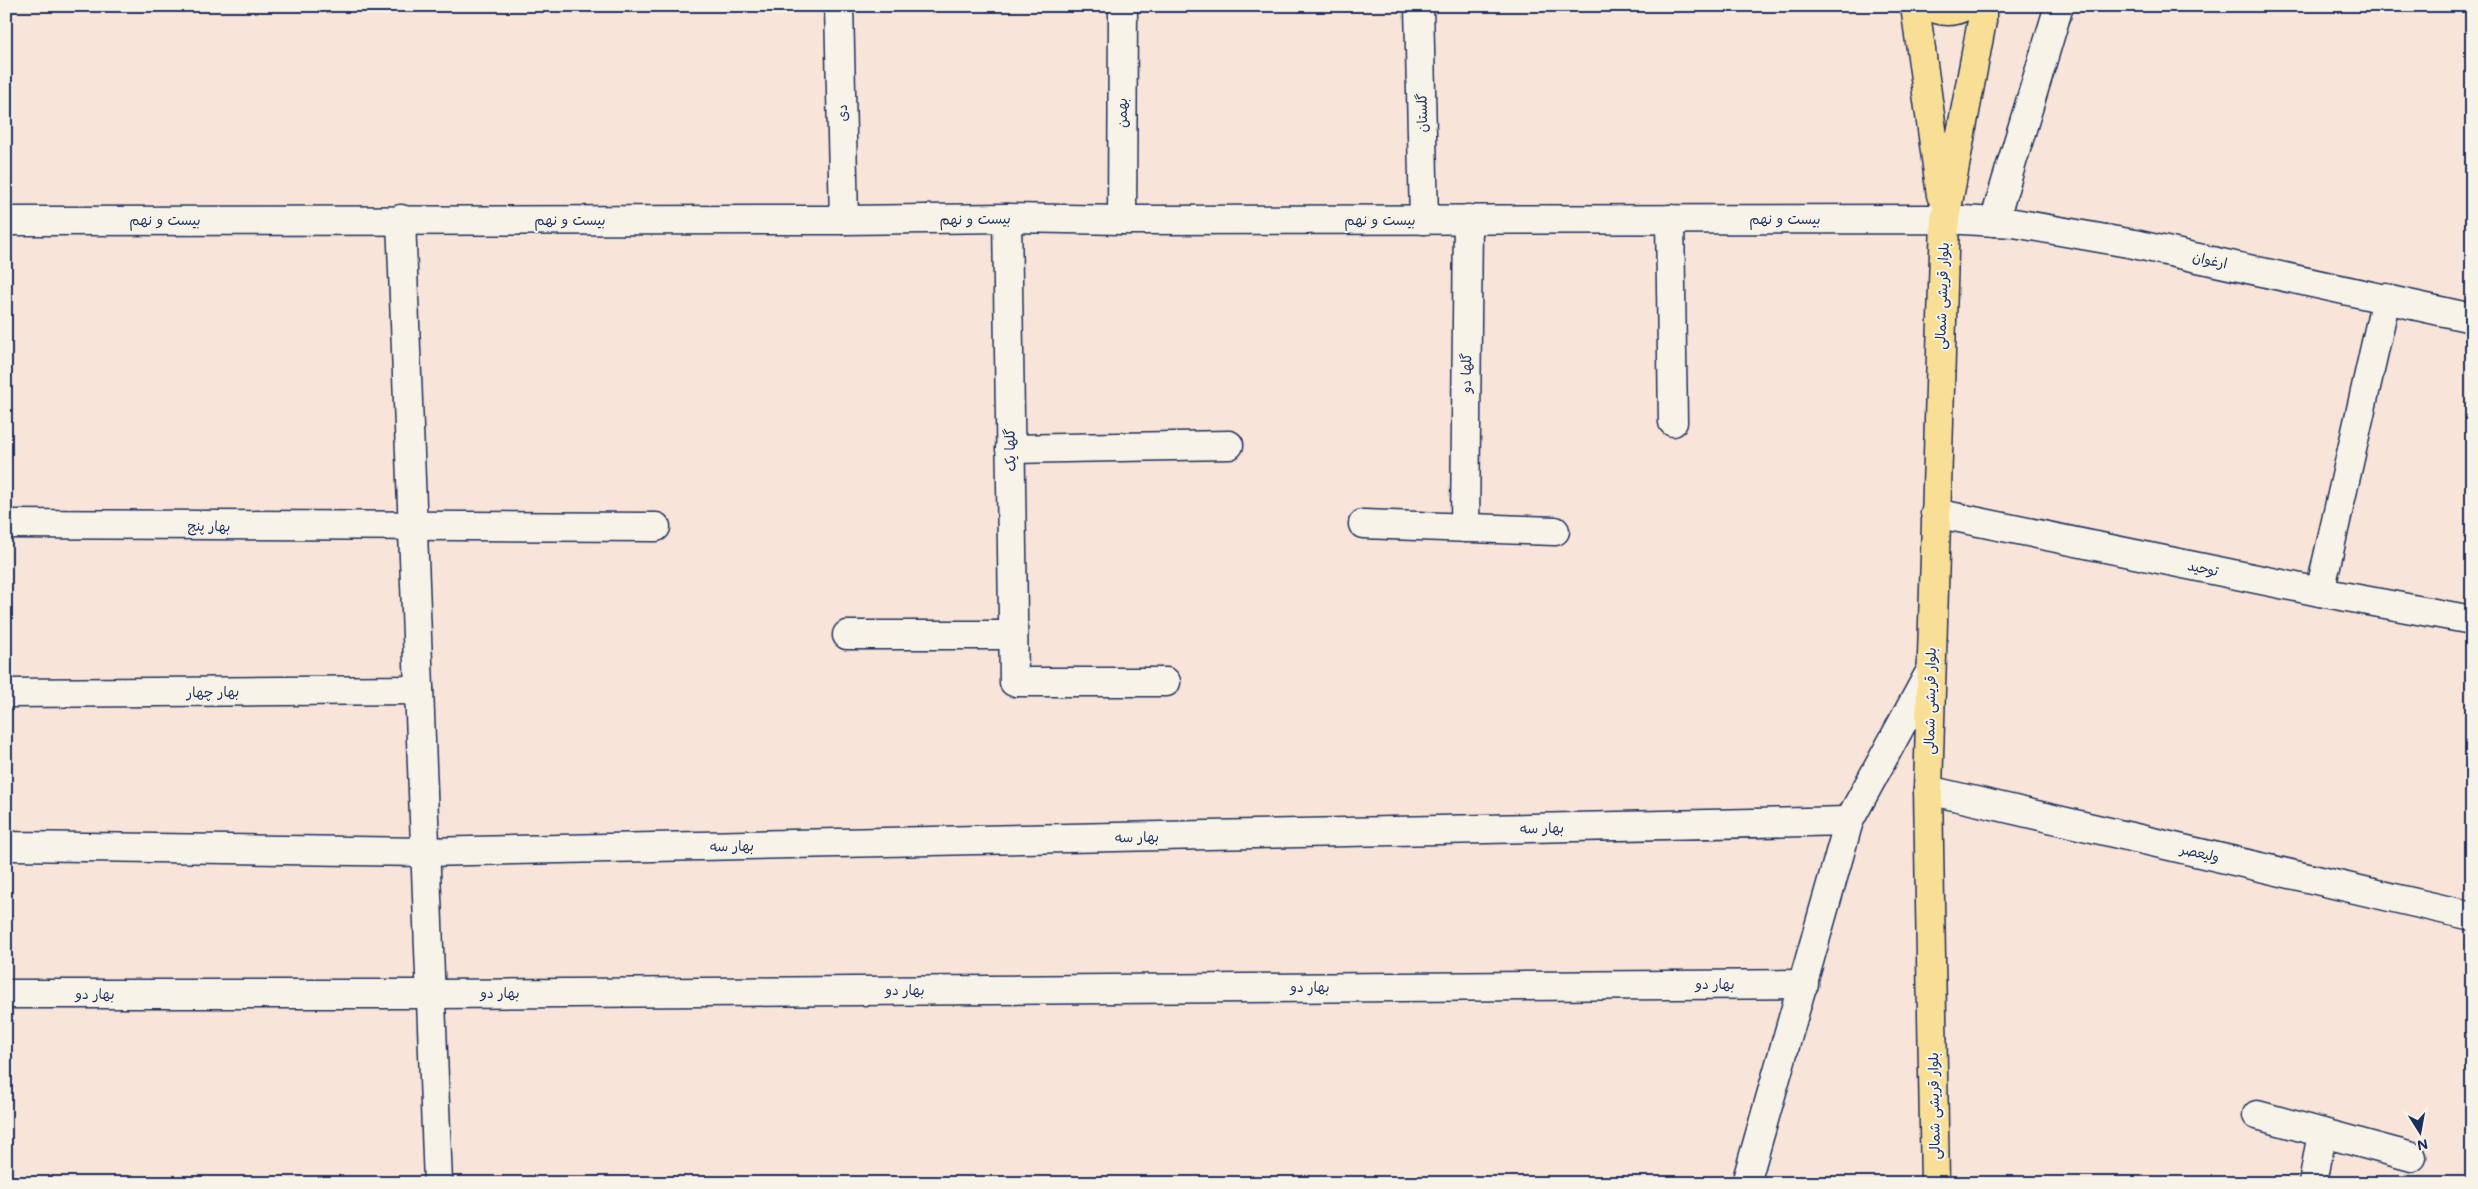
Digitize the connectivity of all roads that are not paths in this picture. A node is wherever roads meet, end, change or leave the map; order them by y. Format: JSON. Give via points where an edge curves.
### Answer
{"nodes":[{"id":1,"x":839,"y":6,"type":"edge"},
{"id":2,"x":1123,"y":6,"type":"edge"},
{"id":3,"x":1419,"y":6,"type":"edge"},
{"id":4,"x":1915,"y":6,"type":"edge"},
{"id":5,"x":1929,"y":6,"type":"edge"},
{"id":6,"x":1965,"y":6,"type":"edge"},
{"id":7,"x":1982,"y":6,"type":"edge"},
{"id":8,"x":2059,"y":6,"type":"edge"},
{"id":9,"x":1007,"y":218,"type":"junction"},
{"id":10,"x":1468,"y":219,"type":"junction"},
{"id":11,"x":1670,"y":219,"type":"junction"},
{"id":12,"x":1945,"y":219,"type":"junction"},
{"id":13,"x":401,"y":220,"type":"junction"},
{"id":14,"x":844,"y":220,"type":"junction"},
{"id":15,"x":1122,"y":220,"type":"junction"},
{"id":16,"x":1424,"y":220,"type":"junction"},
{"id":17,"x":6,"y":221,"type":"edge"},
{"id":18,"x":1994,"y":222,"type":"junction"},
{"id":19,"x":2386,"y":298,"type":"junction"},
{"id":20,"x":2472,"y":318,"type":"edge"},
{"id":21,"x":1673,"y":422,"type":"dead end"},
{"id":22,"x":1229,"y":445,"type":"dead end"},
{"id":23,"x":1010,"y":449,"type":"junction"},
{"id":24,"x":1935,"y":513,"type":"junction"},
{"id":25,"x":6,"y":524,"type":"edge"},
{"id":26,"x":1363,"y":524,"type":"dead end"},
{"id":27,"x":656,"y":527,"type":"dead end"},
{"id":28,"x":413,"y":528,"type":"junction"},
{"id":29,"x":1465,"y":528,"type":"junction"},
{"id":30,"x":1555,"y":531,"type":"dead end"},
{"id":31,"x":2320,"y":592,"type":"junction"},
{"id":32,"x":2472,"y":620,"type":"edge"},
{"id":33,"x":847,"y":635,"type":"dead end"},
{"id":34,"x":1013,"y":635,"type":"junction"},
{"id":35,"x":1930,"y":672,"type":"junction"},
{"id":36,"x":1166,"y":682,"type":"dead end"},
{"id":37,"x":419,"y":690,"type":"junction"},
{"id":38,"x":6,"y":693,"type":"edge"},
{"id":39,"x":1928,"y":790,"type":"junction"},
{"id":40,"x":1849,"y":821,"type":"junction"},
{"id":41,"x":6,"y":844,"type":"edge"},
{"id":42,"x":425,"y":852,"type":"junction"},
{"id":43,"x":2472,"y":916,"type":"edge"},
{"id":44,"x":1804,"y":984,"type":"junction"},
{"id":45,"x":6,"y":994,"type":"edge"},
{"id":46,"x":431,"y":994,"type":"junction"},
{"id":47,"x":2257,"y":1114,"type":"dead end"},
{"id":48,"x":2322,"y":1133,"type":"junction"},
{"id":49,"x":2412,"y":1157,"type":"dead end"},
{"id":50,"x":438,"y":1183,"type":"edge"},
{"id":51,"x":1746,"y":1183,"type":"edge"},
{"id":52,"x":1935,"y":1183,"type":"edge"},
{"id":53,"x":2313,"y":1183,"type":"edge"}],
"edges":[{"from":1,"to":14,"type":"street","name":"دی"},
{"from":2,"to":15,"type":"street","name":"بهمن"},
{"from":3,"to":16,"type":"street","name":"گلستان"},
{"from":4,"to":12,"type":"main road","name":"بلوار قریشی شمالی"},
{"from":5,"to":6,"type":"main road","via":[[1939,11],[1950,11]]},
{"from":7,"to":12,"type":"main road","name":"بلوار قریشی شمالی","via":[[1982,21]]},
{"from":8,"to":18,"type":"street"},
{"from":9,"to":14,"type":"street","name":"بیست و نهم"},
{"from":9,"to":15,"type":"street","name":"بیست و نهم"},
{"from":9,"to":23,"type":"street","name":"گلها یک"},
{"from":10,"to":11,"type":"street","name":"بیست و نهم"},
{"from":10,"to":16,"type":"street","name":"بیست و نهم"},
{"from":10,"to":29,"type":"street","name":"گلها دو"},
{"from":11,"to":12,"type":"street","name":"بیست و نهم"},
{"from":11,"to":21,"type":"street"},
{"from":12,"to":18,"type":"street","name":"ارغوان"},
{"from":12,"to":24,"type":"main road","name":"بلوار قریشی شمالی"},
{"from":13,"to":14,"type":"street","name":"بیست و نهم"},
{"from":13,"to":17,"type":"street","name":"بیست و نهم"},
{"from":13,"to":28,"type":"street"},
{"from":15,"to":16,"type":"street","name":"بیست و نهم"},
{"from":18,"to":19,"type":"street","name":"ارغوان","via":[[2134,244]]},
{"from":19,"to":20,"type":"street","name":"ارغوان"},
{"from":19,"to":31,"type":"street"},
{"from":22,"to":23,"type":"street"},
{"from":23,"to":34,"type":"street","name":"گلها یک"},
{"from":24,"to":31,"type":"street","name":"توحید"},
{"from":24,"to":35,"type":"main road","name":"بلوار قریشی شمالی"},
{"from":25,"to":28,"type":"street","name":"بهار پنج"},
{"from":26,"to":29,"type":"street"},
{"from":27,"to":28,"type":"street","name":"بهار پنج"},
{"from":28,"to":37,"type":"street"},
{"from":29,"to":30,"type":"street"},
{"from":31,"to":32,"type":"street","name":"توحید"},
{"from":33,"to":34,"type":"street"},
{"from":34,"to":36,"type":"street","name":"گلها یک","via":[[1014,682]]},
{"from":35,"to":39,"type":"main road","name":"بلوار قریشی شمالی"},
{"from":35,"to":40,"type":"street"},
{"from":37,"to":38,"type":"street","name":"بهار چهار"},
{"from":37,"to":42,"type":"street"},
{"from":39,"to":43,"type":"street","name":"ولیعصر"},
{"from":39,"to":52,"type":"main road","name":"بلوار قریشی شمالی"},
{"from":40,"to":42,"type":"street","name":"بهار سه"},
{"from":40,"to":44,"type":"street"},
{"from":41,"to":42,"type":"street","name":"بهار سه"},
{"from":42,"to":46,"type":"street"},
{"from":44,"to":46,"type":"street","name":"بهار دو"},
{"from":44,"to":51,"type":"street"},
{"from":45,"to":46,"type":"street","name":"بهار دو"},
{"from":46,"to":50,"type":"street"},
{"from":47,"to":48,"type":"street"},
{"from":48,"to":49,"type":"street"},
{"from":48,"to":53,"type":"street"}]}
